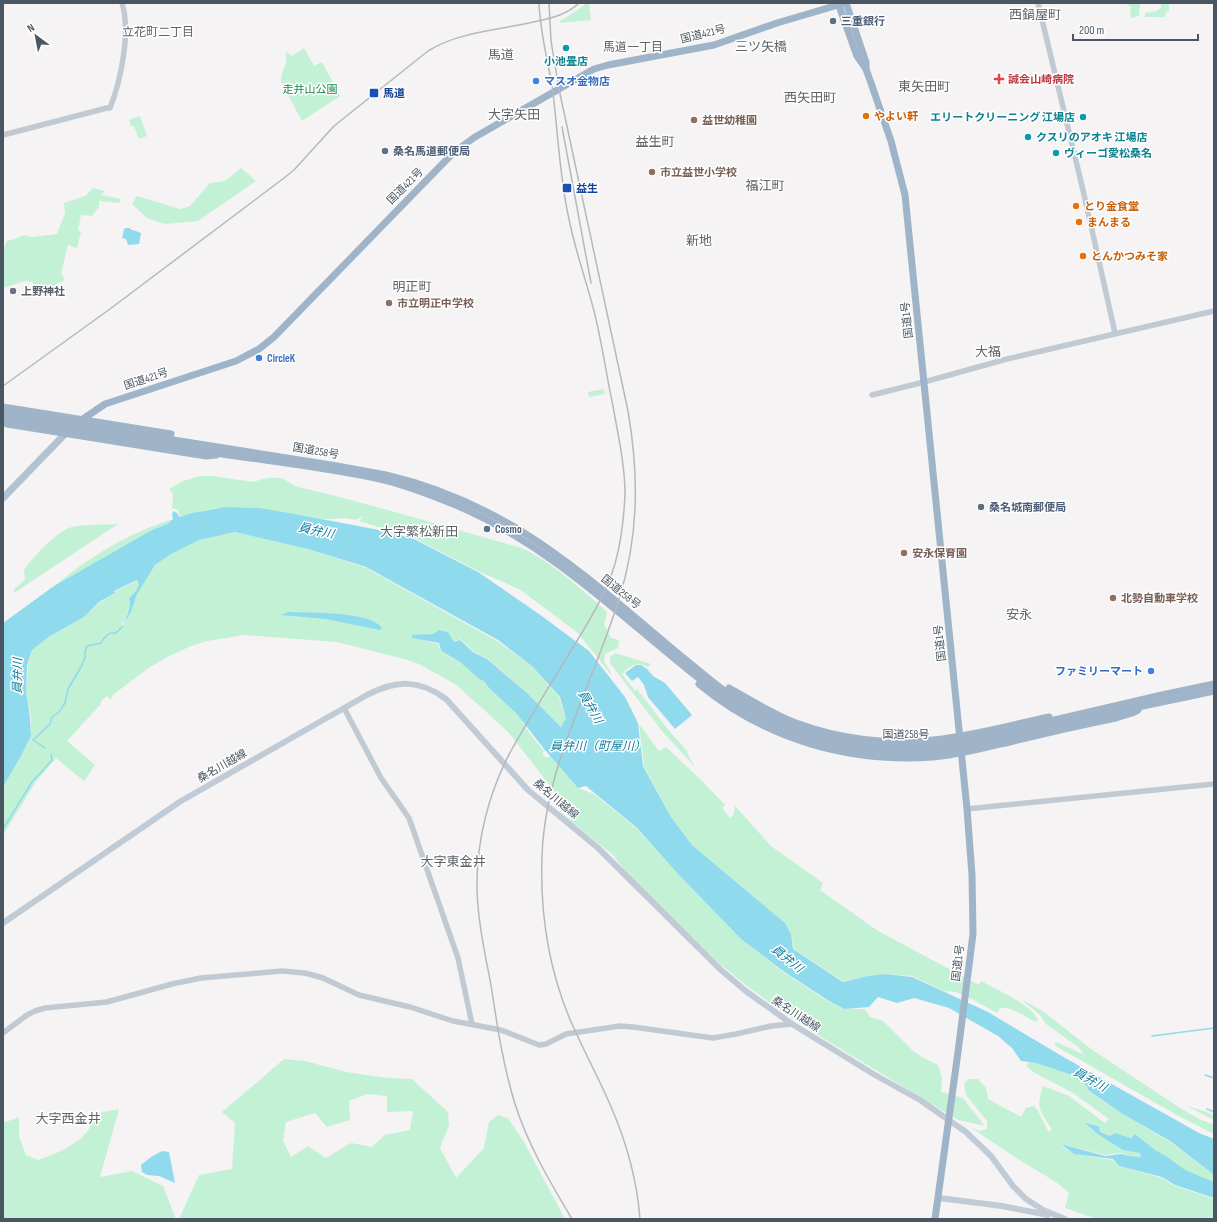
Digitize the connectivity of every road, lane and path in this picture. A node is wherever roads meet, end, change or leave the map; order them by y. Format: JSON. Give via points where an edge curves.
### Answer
{"nodes":[{"id":1,"x":122,"y":3,"type":"edge"},
{"id":2,"x":842,"y":3,"type":"edge"},
{"id":3,"x":1038,"y":3,"type":"edge"},
{"id":4,"x":3,"y":135,"type":"edge"},
{"id":5,"x":1214,"y":311,"type":"edge"},
{"id":6,"x":1115,"y":333,"type":"junction"},
{"id":7,"x":924,"y":382,"type":"junction"},
{"id":8,"x":872,"y":395,"type":"dead end"},
{"id":9,"x":3,"y":407,"type":"edge"},
{"id":10,"x":3,"y":413,"type":"edge"},
{"id":11,"x":3,"y":419,"type":"edge"},
{"id":12,"x":83,"y":422,"type":"junction"},
{"id":13,"x":3,"y":424,"type":"edge"},
{"id":14,"x":68,"y":429,"type":"junction"},
{"id":15,"x":224,"y":454,"type":"junction"},
{"id":16,"x":3,"y":498,"type":"edge"},
{"id":17,"x":678,"y":661,"type":"junction"},
{"id":18,"x":707,"y":677,"type":"junction"},
{"id":19,"x":1214,"y":684,"type":"edge"},
{"id":20,"x":1214,"y":691,"type":"edge"},
{"id":21,"x":1162,"y":695,"type":"junction"},
{"id":22,"x":1145,"y":706,"type":"junction"},
{"id":23,"x":344,"y":708,"type":"junction"},
{"id":24,"x":1003,"y":735,"type":"junction"},
{"id":25,"x":960,"y":736,"type":"junction"},
{"id":26,"x":862,"y":746,"type":"junction"},
{"id":27,"x":961,"y":753,"type":"junction"},
{"id":28,"x":1214,"y":784,"type":"edge"},
{"id":29,"x":967,"y":809,"type":"junction"},
{"id":30,"x":3,"y":923,"type":"edge"},
{"id":31,"x":472,"y":1024,"type":"junction"},
{"id":32,"x":792,"y":1024,"type":"junction"},
{"id":33,"x":3,"y":1033,"type":"edge"},
{"id":34,"x":950,"y":1121,"type":"junction"},
{"id":35,"x":939,"y":1198,"type":"junction"},
{"id":36,"x":935,"y":1219,"type":"edge"},
{"id":37,"x":1066,"y":1219,"type":"edge"}],
"edges":[{"from":1,"to":4,"type":"street","via":[[126,17],[126,41],[110,108]]},
{"from":2,"to":7,"type":"highway","name":"国道1号","via":[[857,56],[866,69],[891,141],[905,195]]},
{"from":2,"to":12,"type":"highway","name":"国道421号","via":[[714,45],[596,68],[475,136],[454,152],[274,337],[259,349],[236,361],[105,404]]},
{"from":3,"to":6,"type":"street"},
{"from":5,"to":6,"type":"street"},
{"from":6,"to":7,"type":"street"},
{"from":7,"to":8,"type":"street"},
{"from":7,"to":25,"type":"highway","name":"国道1号"},
{"from":9,"to":12,"type":"highway"},
{"from":10,"to":14,"type":"highway","name":"国道258号"},
{"from":11,"to":14,"type":"highway","name":"国道258号"},
{"from":12,"to":14,"type":"highway","name":"国道421号"},
{"from":12,"to":14,"type":"highway","name":"国道258号"},
{"from":12,"to":18,"type":"highway","name":"国道258号","via":[[230,444],[250,451],[387,476],[460,500],[526,534],[583,575]]},
{"from":13,"to":14,"type":"highway"},
{"from":14,"to":15,"type":"highway","name":"国道258号"},
{"from":14,"to":15,"type":"highway","via":[[206,456]]},
{"from":14,"to":16,"type":"main road"},
{"from":15,"to":17,"type":"highway","name":"国道258号","via":[[386,480],[458,506],[523,540],[580,580]]},
{"from":17,"to":26,"type":"highway","name":"国道258号","via":[[704,683],[773,725],[809,738],[849,748]]},
{"from":17,"to":27,"type":"highway","via":[[689,676],[733,709],[778,733],[813,745],[867,756],[934,756]]},
{"from":18,"to":25,"type":"highway","via":[[776,714],[839,735],[903,741]]},
{"from":18,"to":26,"type":"highway","name":"国道258号","via":[[735,698],[763,714],[812,734]]},
{"from":19,"to":21,"type":"highway","name":"国道258号"},
{"from":20,"to":22,"type":"highway","name":"国道258号"},
{"from":21,"to":24,"type":"highway","name":"国道258号"},
{"from":21,"to":25,"type":"highway","via":[[1144,695]]},
{"from":22,"to":24,"type":"highway","name":"国道258号"},
{"from":22,"to":27,"type":"highway","via":[[1116,718]]},
{"from":23,"to":30,"type":"main road","name":"桑名川越線","via":[[176,804]]},
{"from":23,"to":31,"type":"street","via":[[381,778],[409,818],[458,958]]},
{"from":23,"to":32,"type":"main road","name":"桑名川越線","via":[[379,689],[399,683],[416,684],[446,699],[528,790],[598,848],[721,970]]},
{"from":24,"to":26,"type":"highway","name":"国道258号","via":[[969,746],[922,752],[882,752]]},
{"from":25,"to":27,"type":"highway","name":"国道1号"},
{"from":27,"to":29,"type":"highway","name":"国道1号"},
{"from":28,"to":29,"type":"street"},
{"from":29,"to":34,"type":"highway","name":"国道1号","via":[[973,934]]},
{"from":31,"to":32,"type":"street","via":[[502,1030],[539,1045],[566,1034],[620,1026],[714,1038]]},
{"from":31,"to":33,"type":"street","via":[[359,995],[317,976],[282,971],[201,978],[108,1002],[45,1008],[27,1015]]},
{"from":32,"to":34,"type":"main road","name":"桑名川越線","via":[[920,1100]]},
{"from":34,"to":35,"type":"highway","name":"国道1号"},
{"from":34,"to":37,"type":"main road","name":"桑名川越線","via":[[976,1140],[1017,1191],[1043,1210]]},
{"from":35,"to":36,"type":"highway","name":"国道1号"},
{"from":35,"to":37,"type":"main road","name":"桑名川越線","via":[[1002,1206]]}]}
